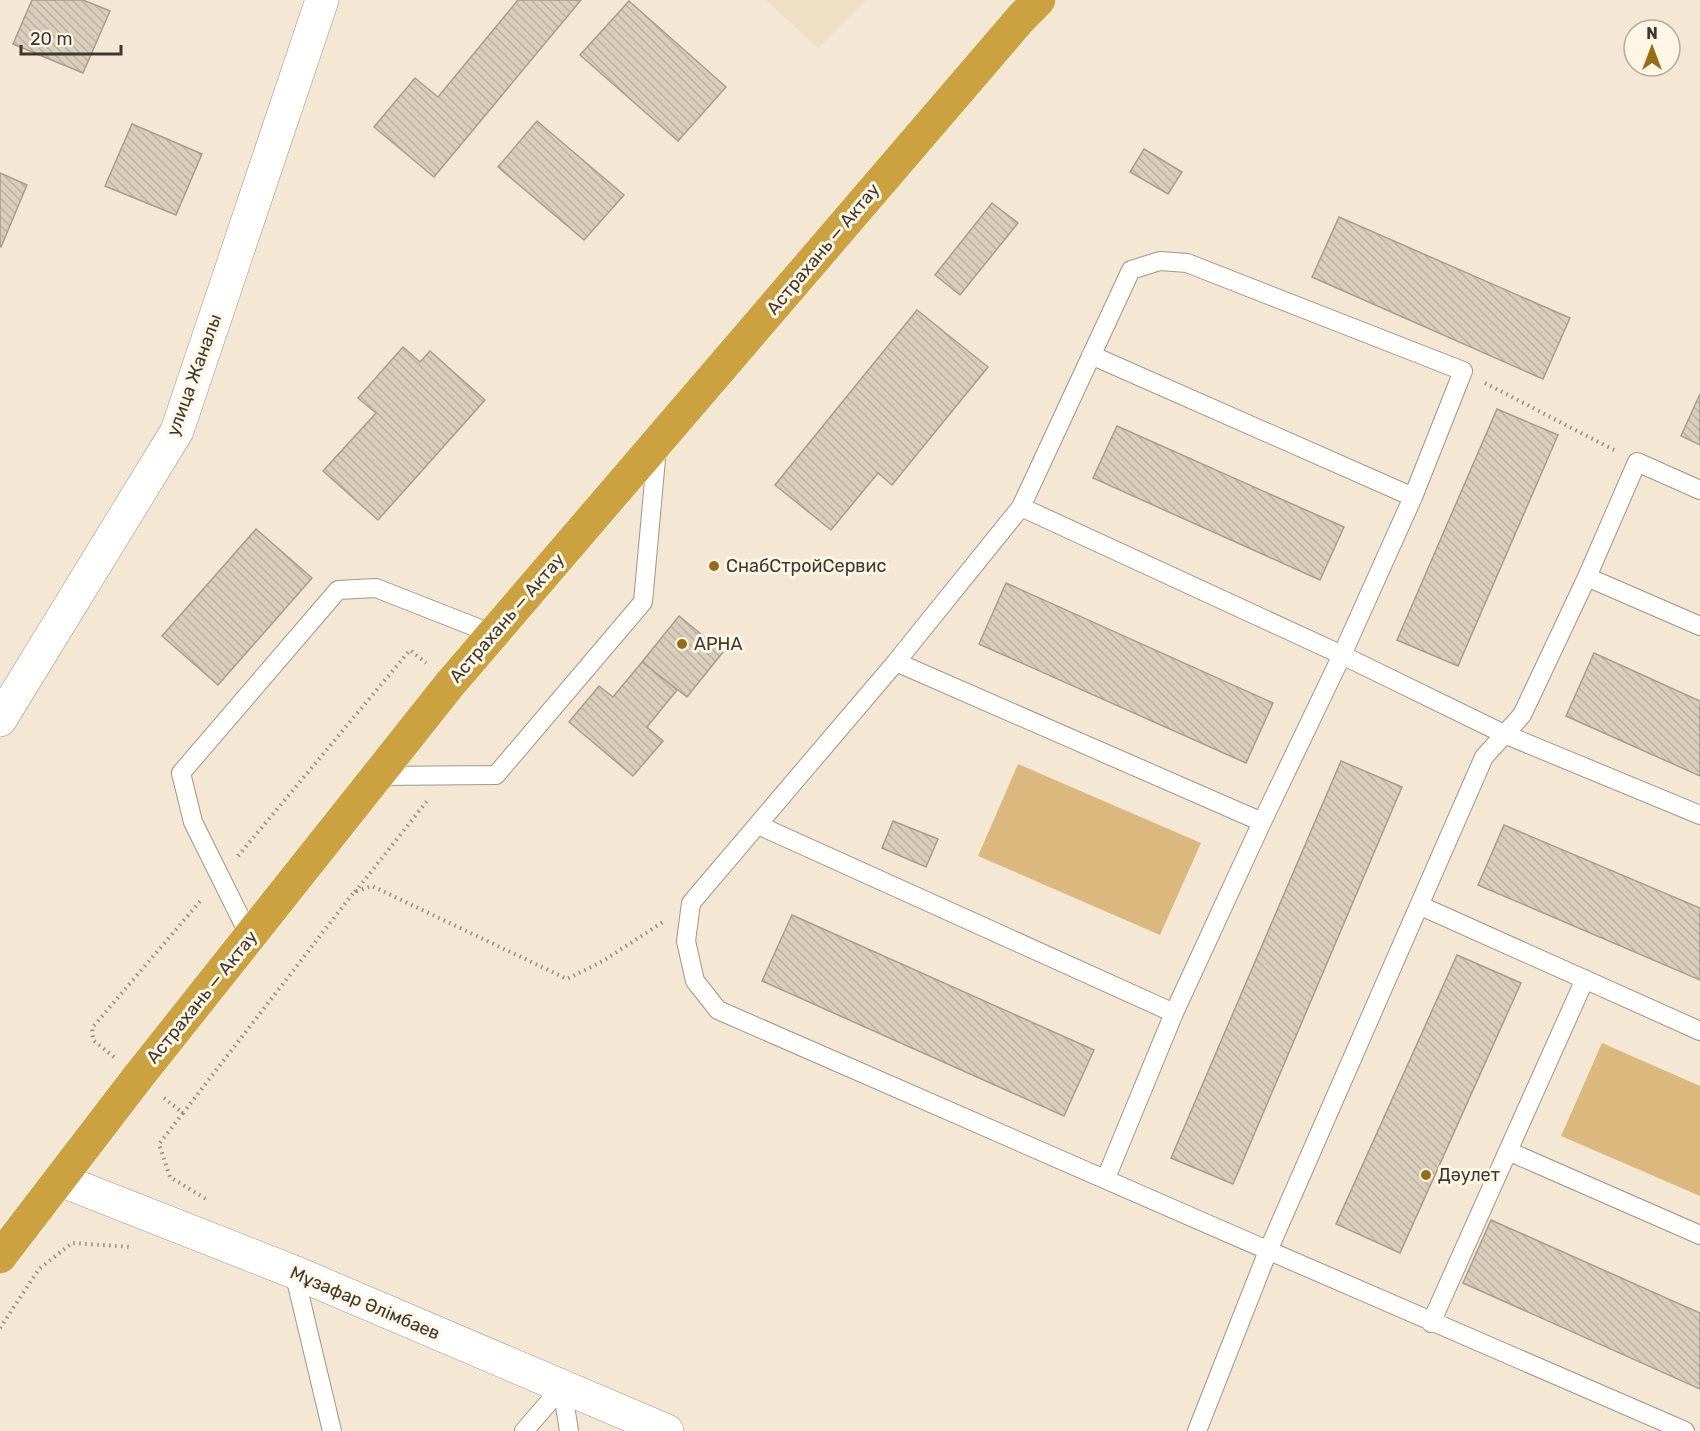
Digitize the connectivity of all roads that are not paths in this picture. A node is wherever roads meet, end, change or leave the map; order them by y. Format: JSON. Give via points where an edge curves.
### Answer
{"nodes":[{"id":1,"x":322,"y":0,"type":"edge"},
{"id":2,"x":1038,"y":0,"type":"edge"},
{"id":3,"x":1091,"y":355,"type":"junction"},
{"id":4,"x":657,"y":444,"type":"junction"},
{"id":5,"x":1700,"y":490,"type":"edge"},
{"id":6,"x":1413,"y":496,"type":"junction"},
{"id":7,"x":1021,"y":507,"type":"junction"},
{"id":8,"x":1587,"y":577,"type":"junction"},
{"id":9,"x":1700,"y":626,"type":"edge"},
{"id":10,"x":493,"y":634,"type":"junction"},
{"id":11,"x":1342,"y":655,"type":"junction"},
{"id":12,"x":896,"y":662,"type":"junction"},
{"id":13,"x":0,"y":720,"type":"edge"},
{"id":14,"x":1504,"y":734,"type":"junction"},
{"id":15,"x":378,"y":776,"type":"junction"},
{"id":16,"x":1700,"y":815,"type":"edge"},
{"id":17,"x":1262,"y":822,"type":"junction"},
{"id":18,"x":758,"y":825,"type":"junction"},
{"id":19,"x":1421,"y":906,"type":"junction"},
{"id":20,"x":250,"y":937,"type":"junction"},
{"id":21,"x":1585,"y":979,"type":"junction"},
{"id":22,"x":1174,"y":1013,"type":"junction"},
{"id":23,"x":1700,"y":1031,"type":"edge"},
{"id":24,"x":1508,"y":1151,"type":"junction"},
{"id":25,"x":1106,"y":1178,"type":"junction"},
{"id":26,"x":60,"y":1180,"type":"junction"},
{"id":27,"x":1700,"y":1235,"type":"edge"},
{"id":28,"x":1268,"y":1251,"type":"junction"},
{"id":29,"x":0,"y":1257,"type":"edge"},
{"id":30,"x":294,"y":1272,"type":"junction"},
{"id":31,"x":1431,"y":1323,"type":"junction"},
{"id":32,"x":562,"y":1387,"type":"junction"},
{"id":33,"x":332,"y":1431,"type":"edge"},
{"id":34,"x":524,"y":1431,"type":"edge"},
{"id":35,"x":569,"y":1431,"type":"edge"},
{"id":36,"x":667,"y":1431,"type":"edge"},
{"id":37,"x":1197,"y":1431,"type":"edge"},
{"id":38,"x":1685,"y":1431,"type":"edge"}],
"edges":[{"from":1,"to":13,"type":"street","name":"улица Жаналы","via":[[177,431]]},
{"from":2,"to":4,"type":"highway","name":"Астрахань — Актау"},
{"from":3,"to":6,"type":"lane"},
{"from":3,"to":6,"type":"lane","via":[[1131,270],[1160,261],[1187,263],[1463,371]]},
{"from":3,"to":7,"type":"lane"},
{"from":4,"to":10,"type":"highway","name":"Астрахань — Актау"},
{"from":4,"to":15,"type":"lane","via":[[643,602],[496,775]]},
{"from":5,"to":8,"type":"lane","via":[[1637,462]]},
{"from":6,"to":11,"type":"lane"},
{"from":7,"to":11,"type":"lane"},
{"from":7,"to":12,"type":"lane"},
{"from":8,"to":9,"type":"lane"},
{"from":8,"to":14,"type":"lane","via":[[1522,715]]},
{"from":10,"to":15,"type":"highway","name":"Астрахань — Актау"},
{"from":10,"to":20,"type":"lane","via":[[376,588],[338,590],[181,773],[193,822]]},
{"from":11,"to":14,"type":"lane"},
{"from":11,"to":17,"type":"lane"},
{"from":12,"to":17,"type":"lane"},
{"from":12,"to":18,"type":"lane"},
{"from":14,"to":16,"type":"lane"},
{"from":14,"to":19,"type":"lane","via":[[1484,757]]},
{"from":15,"to":20,"type":"highway","name":"Астрахань — Актау"},
{"from":17,"to":22,"type":"lane"},
{"from":18,"to":22,"type":"lane"},
{"from":18,"to":25,"type":"lane","via":[[691,903],[686,941],[695,981],[717,1010]]},
{"from":19,"to":21,"type":"lane"},
{"from":19,"to":28,"type":"lane"},
{"from":20,"to":26,"type":"highway","name":"Астрахань — Актау"},
{"from":21,"to":23,"type":"lane"},
{"from":21,"to":24,"type":"lane"},
{"from":22,"to":25,"type":"lane"},
{"from":24,"to":27,"type":"lane"},
{"from":24,"to":31,"type":"lane"},
{"from":25,"to":28,"type":"lane"},
{"from":26,"to":29,"type":"highway","name":"Астрахань — Актау"},
{"from":26,"to":30,"type":"street","name":"Мұзафар Әлімбаев"},
{"from":28,"to":31,"type":"lane"},
{"from":28,"to":37,"type":"lane"},
{"from":30,"to":32,"type":"street","name":"Мұзафар Әлімбаев"},
{"from":30,"to":33,"type":"lane"},
{"from":31,"to":38,"type":"lane"},
{"from":32,"to":34,"type":"lane"},
{"from":32,"to":35,"type":"lane"},
{"from":32,"to":36,"type":"street","name":"Мұзафар Әлімбаев"}]}
